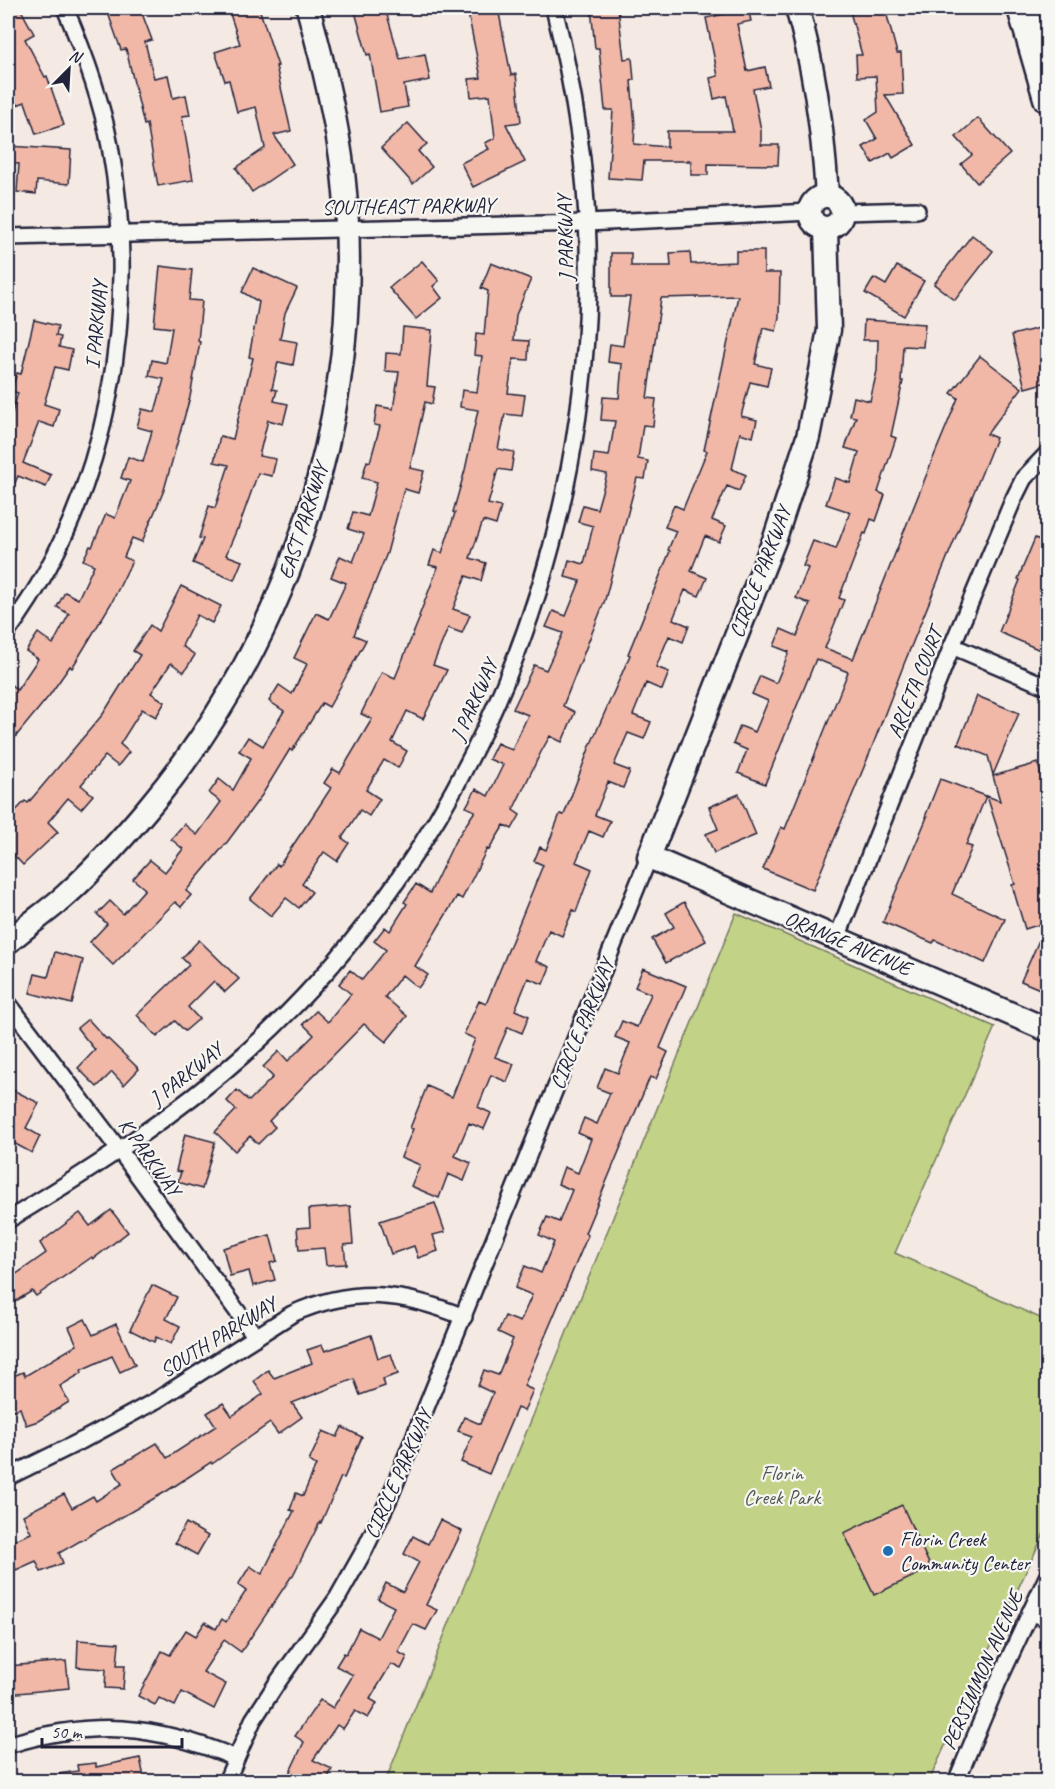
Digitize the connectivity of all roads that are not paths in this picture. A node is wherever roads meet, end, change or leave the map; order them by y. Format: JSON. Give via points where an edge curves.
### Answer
{"nodes":[{"id":1,"x":65,"y":8,"type":"edge"},
{"id":2,"x":308,"y":8,"type":"edge"},
{"id":3,"x":554,"y":8,"type":"edge"},
{"id":4,"x":797,"y":8,"type":"edge"},
{"id":5,"x":1022,"y":8,"type":"edge"},
{"id":6,"x":1047,"y":98,"type":"edge"},
{"id":7,"x":826,"y":195,"type":"junction"},
{"id":8,"x":917,"y":210,"type":"dead end"},
{"id":9,"x":810,"y":212,"type":"junction"},
{"id":10,"x":843,"y":212,"type":"junction"},
{"id":11,"x":587,"y":223,"type":"junction"},
{"id":12,"x":346,"y":229,"type":"junction"},
{"id":13,"x":826,"y":229,"type":"junction"},
{"id":14,"x":121,"y":234,"type":"junction"},
{"id":15,"x":8,"y":237,"type":"edge"},
{"id":16,"x":1047,"y":453,"type":"edge"},
{"id":17,"x":8,"y":631,"type":"edge"},
{"id":18,"x":952,"y":646,"type":"junction"},
{"id":19,"x":1047,"y":687,"type":"edge"},
{"id":20,"x":649,"y":857,"type":"junction"},
{"id":21,"x":837,"y":938,"type":"junction"},
{"id":22,"x":8,"y":942,"type":"edge"},
{"id":23,"x":8,"y":1003,"type":"edge"},
{"id":24,"x":1047,"y":1030,"type":"edge"},
{"id":25,"x":120,"y":1151,"type":"junction"},
{"id":26,"x":8,"y":1220,"type":"edge"},
{"id":27,"x":464,"y":1317,"type":"junction"},
{"id":28,"x":256,"y":1337,"type":"junction"},
{"id":29,"x":8,"y":1477,"type":"edge"},
{"id":30,"x":1047,"y":1575,"type":"edge"},
{"id":31,"x":1030,"y":1612,"type":"junction"},
{"id":32,"x":1047,"y":1619,"type":"edge"},
{"id":33,"x":8,"y":1745,"type":"edge"},
{"id":34,"x":236,"y":1758,"type":"junction"},
{"id":35,"x":226,"y":1782,"type":"edge"},
{"id":36,"x":956,"y":1782,"type":"edge"}],
"edges":[{"from":1,"to":14,"type":"street","name":"I PARKWAY","via":[[86,60],[104,123]]},
{"from":2,"to":12,"type":"street","name":"EAST PARKWAY","via":[[334,113]]},
{"from":3,"to":11,"type":"street","name":"J PARKWAY","via":[[571,82]]},
{"from":4,"to":7,"type":"street","via":[[816,90],[824,142]]},
{"from":5,"to":6,"type":"highway"},
{"from":7,"to":9,"type":"street","via":[[814,200]]},
{"from":7,"to":10,"type":"street","via":[[838,200]]},
{"from":8,"to":10,"type":"street"},
{"from":9,"to":11,"type":"street","name":"SOUTHEAST PARKWAY"},
{"from":9,"to":13,"type":"street","via":[[814,224]]},
{"from":10,"to":13,"type":"street","via":[[838,224]]},
{"from":11,"to":12,"type":"street","name":"SOUTHEAST PARKWAY"},
{"from":11,"to":25,"type":"street","name":"J PARKWAY","via":[[585,357],[577,431],[563,503],[534,610],[472,755],[396,881],[304,995],[195,1096]]},
{"from":12,"to":14,"type":"street","name":"SOUTHEAST PARKWAY"},
{"from":12,"to":22,"type":"street","name":"EAST PARKWAY","via":[[345,323],[322,471],[261,633],[202,737],[154,801],[65,896]]},
{"from":13,"to":20,"type":"street","name":"CIRCLE PARKWAY","via":[[829,330],[808,437],[775,538]]},
{"from":14,"to":15,"type":"street","name":"SOUTHEAST PARKWAY"},
{"from":14,"to":17,"type":"street","name":"I PARKWAY","via":[[118,342],[96,449],[65,532]]},
{"from":16,"to":18,"type":"street","name":"ARLETA COURT","via":[[1024,478],[1014,498]]},
{"from":18,"to":19,"type":"street"},
{"from":18,"to":21,"type":"street","name":"ARLETA COURT"},
{"from":20,"to":21,"type":"street","name":"ORANGE AVENUE"},
{"from":20,"to":27,"type":"street","name":"CIRCLE PARKWAY"},
{"from":21,"to":24,"type":"street","name":"ORANGE AVENUE"},
{"from":23,"to":25,"type":"street","name":"K PARKWAY"},
{"from":25,"to":26,"type":"street","name":"J PARKWAY"},
{"from":25,"to":28,"type":"street","name":"K PARKWAY"},
{"from":27,"to":28,"type":"street","name":"SOUTH PARKWAY","via":[[399,1296],[355,1296],[312,1305]]},
{"from":27,"to":34,"type":"street","name":"CIRCLE PARKWAY","via":[[365,1549],[338,1597],[253,1720]]},
{"from":28,"to":29,"type":"street","name":"SOUTH PARKWAY","via":[[157,1400]]},
{"from":30,"to":31,"type":"street","name":"PERSIMMON AVENUE"},
{"from":31,"to":32,"type":"street"},
{"from":31,"to":36,"type":"street","name":"PERSIMMON AVENUE"},
{"from":33,"to":34,"type":"street","via":[[54,1732],[113,1727],[171,1735]]},
{"from":34,"to":35,"type":"street","name":"CIRCLE PARKWAY"}]}
